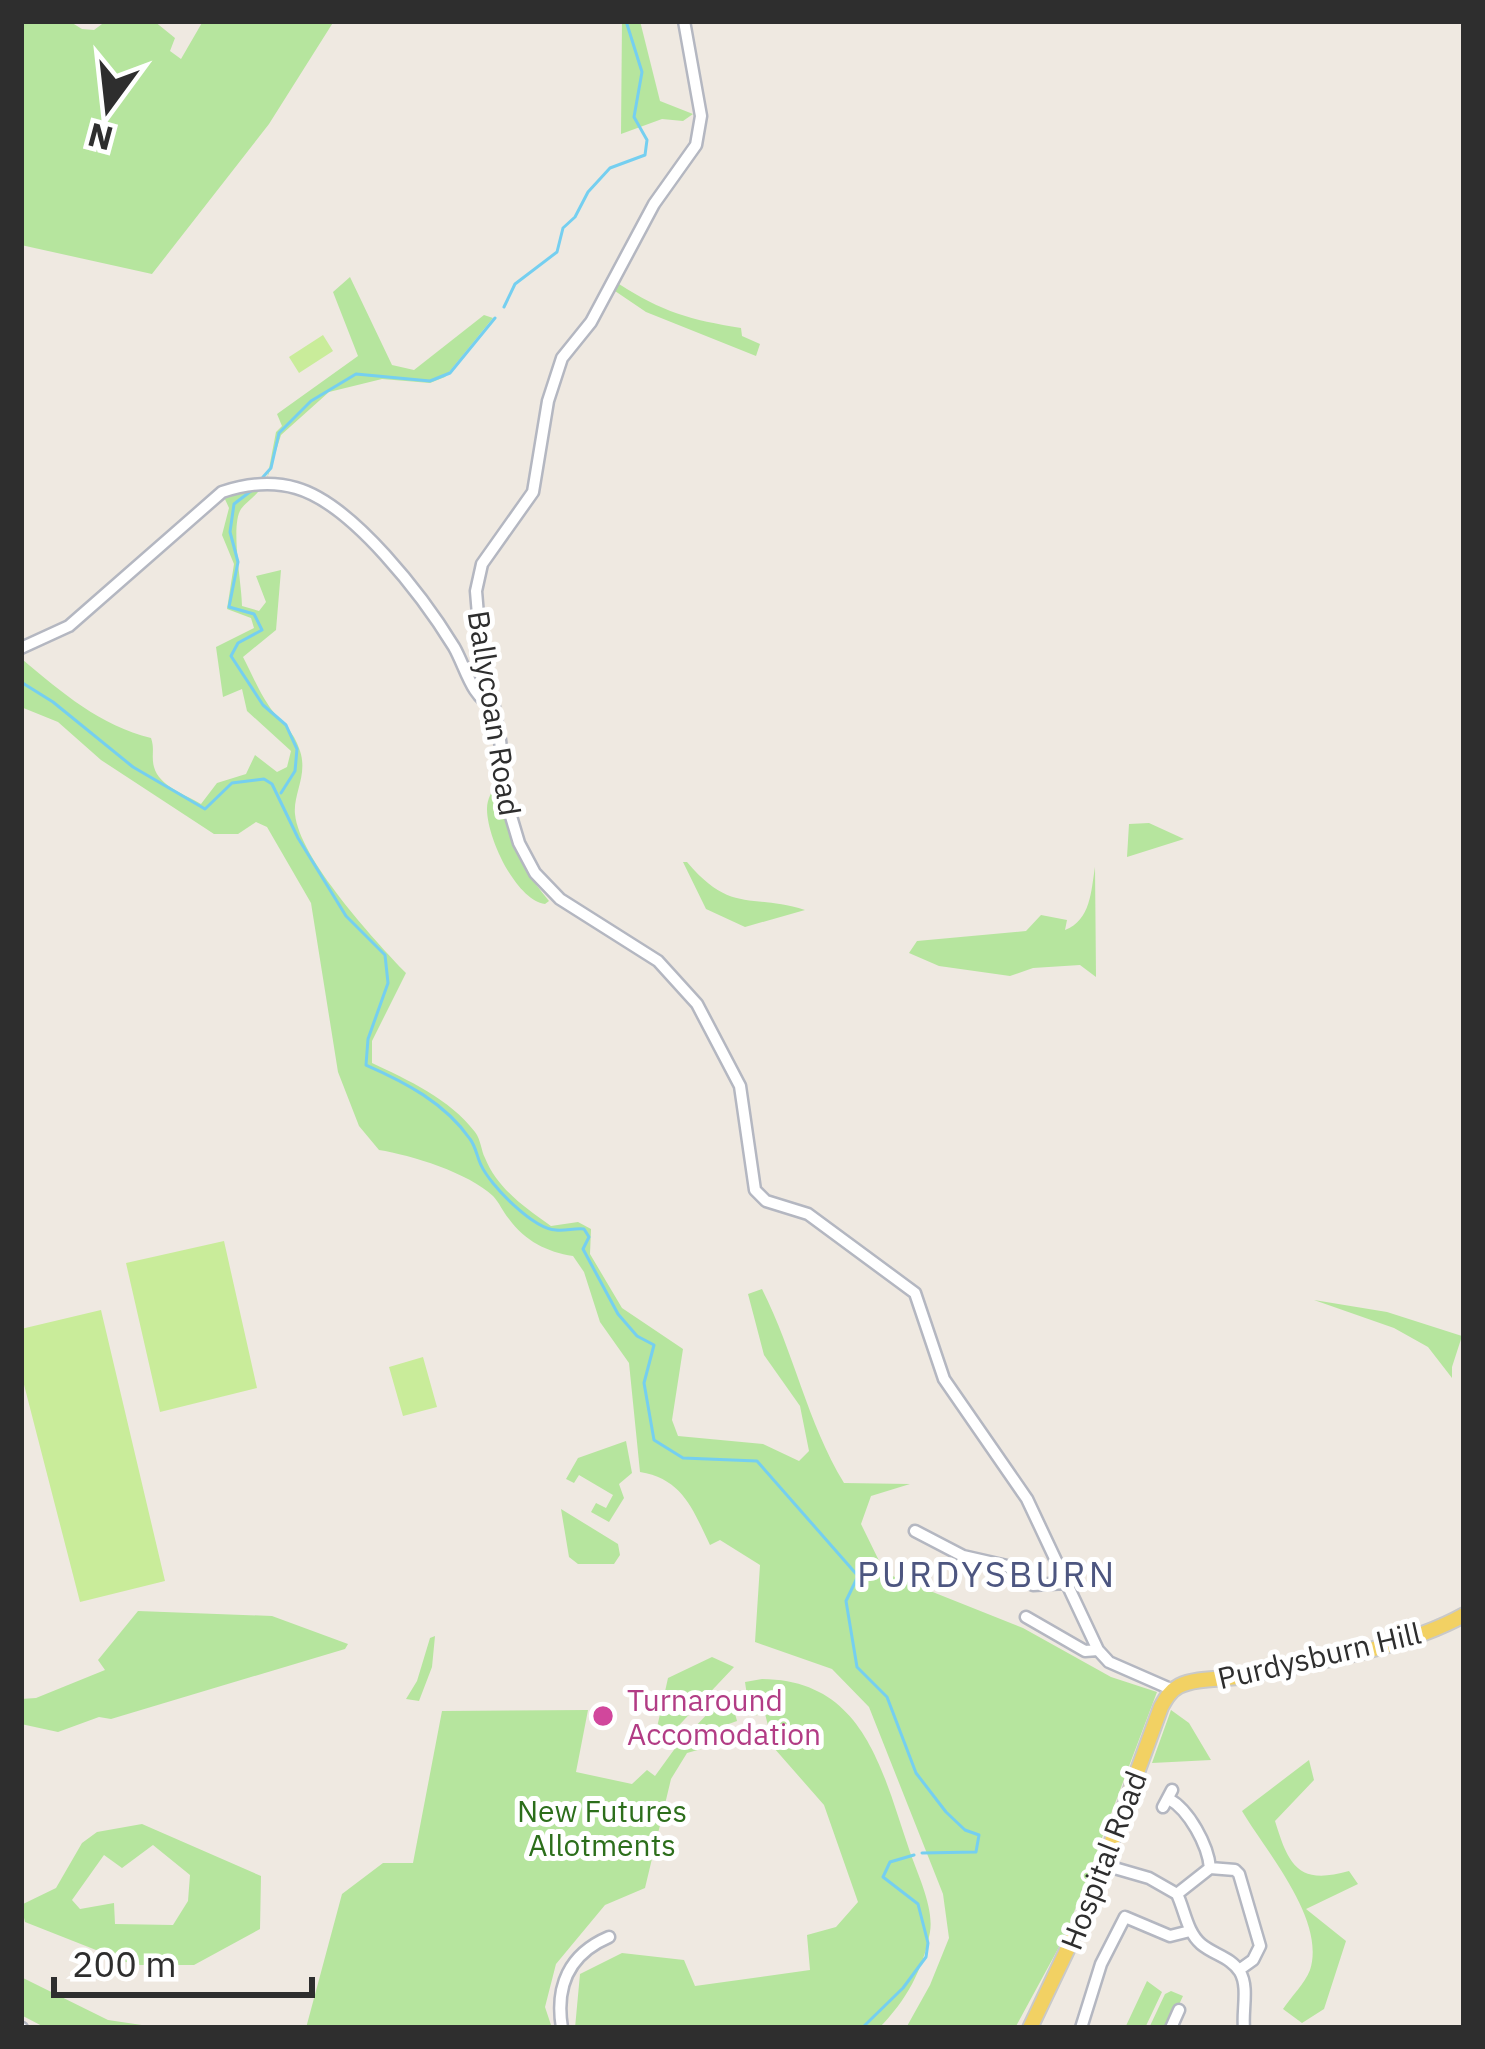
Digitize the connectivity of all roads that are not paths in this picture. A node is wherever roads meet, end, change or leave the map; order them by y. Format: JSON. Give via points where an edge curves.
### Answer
{"nodes":[{"id":1,"x":684,"y":21,"type":"edge"},
{"id":2,"x":21,"y":648,"type":"edge"},
{"id":3,"x":494,"y":706,"type":"junction"},
{"id":4,"x":915,"y":1531,"type":"dead end"},
{"id":5,"x":1066,"y":1583,"type":"junction"},
{"id":6,"x":1464,"y":1615,"type":"edge"},
{"id":7,"x":1026,"y":1617,"type":"dead end"},
{"id":8,"x":1097,"y":1650,"type":"junction"},
{"id":9,"x":1173,"y":1690,"type":"junction"},
{"id":10,"x":1168,"y":1799,"type":"dead end"},
{"id":11,"x":1103,"y":1865,"type":"junction"},
{"id":12,"x":1210,"y":1868,"type":"junction"},
{"id":13,"x":1177,"y":1894,"type":"junction"},
{"id":14,"x":1190,"y":1931,"type":"junction"},
{"id":15,"x":608,"y":1937,"type":"dead end"},
{"id":16,"x":1239,"y":1970,"type":"junction"},
{"id":17,"x":1179,"y":2010,"type":"dead end"},
{"id":18,"x":562,"y":2028,"type":"edge"},
{"id":19,"x":1030,"y":2028,"type":"edge"},
{"id":20,"x":1081,"y":2028,"type":"edge"},
{"id":21,"x":1171,"y":2028,"type":"edge"},
{"id":22,"x":1244,"y":2028,"type":"edge"}],
"edges":[{"from":1,"to":3,"type":"street","name":"Ballycoan Road","via":[[701,116],[696,145],[562,358],[533,492],[478,576],[476,611]]},
{"from":2,"to":3,"type":"street","via":[[69,626],[223,492],[246,484],[295,488],[381,549],[441,627],[482,702]]},
{"from":3,"to":5,"type":"street","name":"Ballycoan Road","via":[[513,826],[536,873],[560,899],[658,961],[698,1004],[740,1086],[759,1196],[808,1214],[915,1293],[944,1379],[1028,1499]]},
{"from":4,"to":5,"type":"street","via":[[963,1556],[1007,1566],[1034,1585]]},
{"from":5,"to":8,"type":"street","name":"Ballycoan Road"},
{"from":6,"to":9,"type":"main road","name":"Purdysburn Hill","via":[[1344,1654]]},
{"from":7,"to":8,"type":"street"},
{"from":8,"to":9,"type":"street"},
{"from":9,"to":11,"type":"main road","name":"Hospital Road"},
{"from":10,"to":12,"type":"street","via":[[1185,1809]]},
{"from":11,"to":13,"type":"street"},
{"from":11,"to":19,"type":"main road","name":"Hospital Road"},
{"from":12,"to":13,"type":"street"},
{"from":12,"to":16,"type":"street","via":[[1235,1870],[1252,1912],[1260,1946]]},
{"from":13,"to":14,"type":"street"},
{"from":14,"to":16,"type":"street"},
{"from":14,"to":20,"type":"street","via":[[1170,1936],[1125,1917]]},
{"from":15,"to":18,"type":"street","via":[[582,1952],[564,1978]]},
{"from":16,"to":22,"type":"street"},
{"from":17,"to":21,"type":"street"}]}
